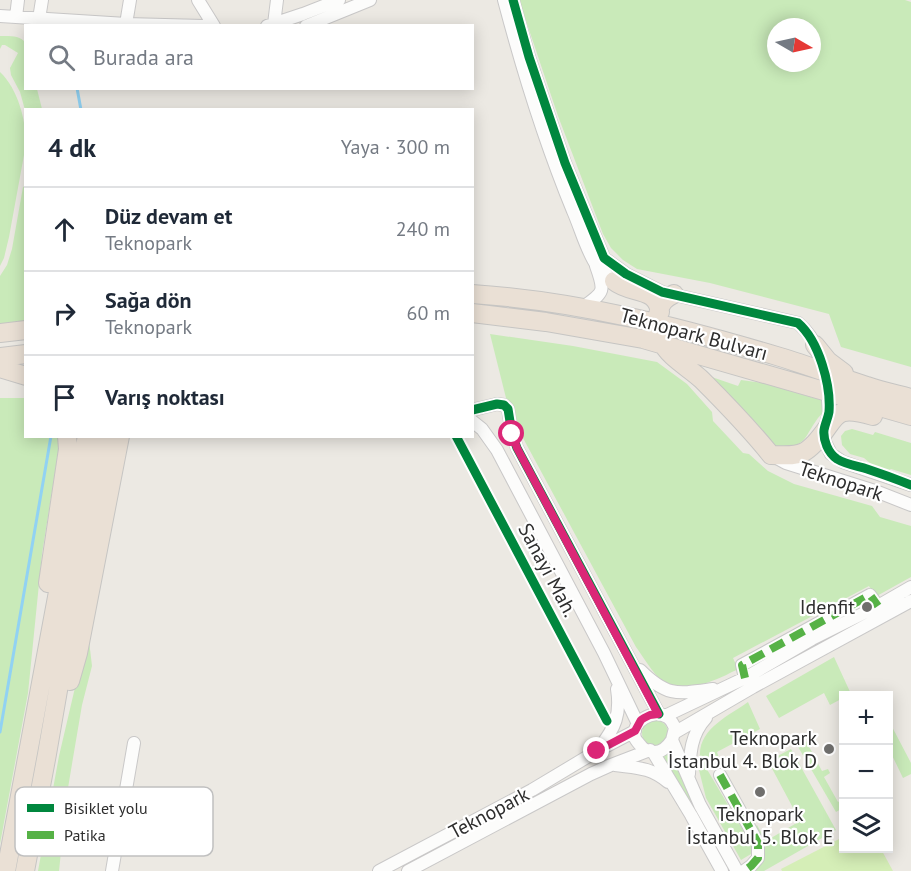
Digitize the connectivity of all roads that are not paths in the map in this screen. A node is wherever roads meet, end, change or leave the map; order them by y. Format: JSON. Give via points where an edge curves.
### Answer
{"nodes":[{"id":1,"x":18,"y":0,"type":"edge"},
{"id":2,"x":42,"y":0,"type":"edge"},
{"id":3,"x":130,"y":0,"type":"edge"},
{"id":4,"x":198,"y":0,"type":"edge"},
{"id":5,"x":277,"y":0,"type":"edge"},
{"id":6,"x":338,"y":0,"type":"edge"},
{"id":7,"x":370,"y":0,"type":"edge"},
{"id":8,"x":504,"y":0,"type":"edge"},
{"id":9,"x":513,"y":0,"type":"edge"},
{"id":10,"x":0,"y":16,"type":"edge"},
{"id":11,"x":16,"y":17,"type":"junction"},
{"id":12,"x":39,"y":19,"type":"junction"},
{"id":13,"x":126,"y":24,"type":"joint"},
{"id":14,"x":213,"y":24,"type":"edge"},
{"id":15,"x":270,"y":24,"type":"edge"},
{"id":16,"x":273,"y":24,"type":"edge"},
{"id":17,"x":311,"y":24,"type":"edge"},
{"id":18,"x":525,"y":58,"type":"junction"},
{"id":19,"x":560,"y":166,"type":"junction"},
{"id":20,"x":592,"y":256,"type":"junction"},
{"id":21,"x":614,"y":281,"type":"joint"},
{"id":22,"x":474,"y":294,"type":"edge"},
{"id":23,"x":674,"y":294,"type":"junction"},
{"id":24,"x":583,"y":307,"type":"junction"},
{"id":25,"x":474,"y":313,"type":"edge"},
{"id":26,"x":658,"y":317,"type":"junction"},
{"id":27,"x":24,"y":330,"type":"edge"},
{"id":28,"x":0,"y":333,"type":"edge"},
{"id":29,"x":662,"y":344,"type":"junction"},
{"id":30,"x":815,"y":345,"type":"junction"},
{"id":31,"x":24,"y":354,"type":"edge"},
{"id":32,"x":0,"y":357,"type":"edge"},
{"id":33,"x":0,"y":368,"type":"edge"},
{"id":34,"x":824,"y":370,"type":"junction"},
{"id":35,"x":24,"y":375,"type":"edge"},
{"id":36,"x":866,"y":386,"type":"junction"},
{"id":37,"x":828,"y":392,"type":"junction"},
{"id":38,"x":911,"y":398,"type":"edge"},
{"id":39,"x":474,"y":410,"type":"edge"},
{"id":40,"x":911,"y":416,"type":"edge"},
{"id":41,"x":474,"y":423,"type":"edge"},
{"id":42,"x":911,"y":427,"type":"edge"},
{"id":43,"x":824,"y":431,"type":"junction"},
{"id":44,"x":67,"y":438,"type":"edge"},
{"id":45,"x":87,"y":438,"type":"edge"},
{"id":46,"x":102,"y":438,"type":"edge"},
{"id":47,"x":120,"y":438,"type":"edge"},
{"id":48,"x":771,"y":455,"type":"junction"},
{"id":49,"x":911,"y":485,"type":"edge"},
{"id":50,"x":911,"y":505,"type":"edge"},
{"id":51,"x":911,"y":587,"type":"edge"},
{"id":52,"x":911,"y":601,"type":"edge"},
{"id":53,"x":630,"y":659,"type":"junction"},
{"id":54,"x":615,"y":676,"type":"junction"},
{"id":55,"x":726,"y":687,"type":"junction"},
{"id":56,"x":727,"y":702,"type":"junction"},
{"id":57,"x":662,"y":715,"type":"junction"},
{"id":58,"x":637,"y":727,"type":"junction"},
{"id":59,"x":673,"y":737,"type":"junction"},
{"id":60,"x":618,"y":740,"type":"junction"},
{"id":61,"x":134,"y":743,"type":"dead end"},
{"id":62,"x":597,"y":751,"type":"junction"},
{"id":63,"x":651,"y":751,"type":"junction"},
{"id":64,"x":47,"y":754,"type":"junction"},
{"id":65,"x":627,"y":759,"type":"junction"},
{"id":66,"x":27,"y":760,"type":"junction"},
{"id":67,"x":610,"y":765,"type":"junction"},
{"id":68,"x":720,"y":775,"type":"dead end"},
{"id":69,"x":689,"y":778,"type":"junction"},
{"id":70,"x":674,"y":786,"type":"junction"},
{"id":71,"x":22,"y":787,"type":"edge"},
{"id":72,"x":41,"y":787,"type":"edge"},
{"id":73,"x":126,"y":787,"type":"edge"},
{"id":74,"x":15,"y":823,"type":"edge"},
{"id":75,"x":28,"y":856,"type":"edge"},
{"id":76,"x":115,"y":856,"type":"edge"},
{"id":77,"x":6,"y":871,"type":"edge"},
{"id":78,"x":25,"y":871,"type":"edge"},
{"id":79,"x":112,"y":871,"type":"edge"},
{"id":80,"x":380,"y":871,"type":"edge"},
{"id":81,"x":408,"y":871,"type":"edge"},
{"id":82,"x":722,"y":871,"type":"edge"},
{"id":83,"x":736,"y":871,"type":"edge"},
{"id":84,"x":744,"y":871,"type":"edge"}],
"edges":[{"from":1,"to":11,"type":"street"},
{"from":2,"to":12,"type":"street"},
{"from":3,"to":13,"type":"street"},
{"from":4,"to":14,"type":"street"},
{"from":5,"to":15,"type":"street"},
{"from":6,"to":16,"type":"street"},
{"from":7,"to":17,"type":"street"},
{"from":8,"to":18,"type":"street"},
{"from":9,"to":18,"type":"street"},
{"from":10,"to":11,"type":"street"},
{"from":11,"to":12,"type":"street"},
{"from":12,"to":13,"type":"street"},
{"from":18,"to":19,"type":"street"},
{"from":19,"to":20,"type":"street"},
{"from":19,"to":23,"type":"street","via":[[604,258],[626,274]]},
{"from":20,"to":21,"type":"street","via":[[598,268]]},
{"from":20,"to":24,"type":"street","via":[[602,286],[599,295]]},
{"from":21,"to":26,"type":"highway","via":[[654,297],[659,306]]},
{"from":22,"to":24,"type":"highway","name":"Teknopark Bulvarı"},
{"from":23,"to":26,"type":"highway","via":[[662,304]]},
{"from":23,"to":30,"type":"street","via":[[792,320],[804,328]]},
{"from":24,"to":26,"type":"highway","name":"Teknopark Bulvarı"},
{"from":25,"to":29,"type":"highway","name":"Teknopark Bulvarı","via":[[569,325]]},
{"from":26,"to":29,"type":"highway"},
{"from":26,"to":34,"type":"highway","name":"Teknopark Bulvarı"},
{"from":27,"to":28,"type":"highway"},
{"from":29,"to":37,"type":"highway","name":"Teknopark Bulvarı"},
{"from":29,"to":48,"type":"highway","via":[[716,394]]},
{"from":30,"to":34,"type":"street"},
{"from":30,"to":36,"type":"highway","via":[[838,370]]},
{"from":31,"to":32,"type":"highway"},
{"from":33,"to":35,"type":"highway"},
{"from":34,"to":36,"type":"highway","name":"Teknopark Bulvarı"},
{"from":34,"to":37,"type":"street"},
{"from":36,"to":38,"type":"highway","name":"Teknopark Bulvarı"},
{"from":37,"to":40,"type":"highway","name":"Teknopark Bulvarı"},
{"from":37,"to":43,"type":"street","via":[[829,413]]},
{"from":39,"to":53,"type":"street","name":"Teknopark","via":[[497,404],[508,409],[517,448]]},
{"from":41,"to":54,"type":"street","name":"Teknopark","via":[[497,450]]},
{"from":42,"to":43,"type":"highway","via":[[843,412]]},
{"from":43,"to":48,"type":"highway","via":[[804,452]]},
{"from":43,"to":49,"type":"street","name":"Teknopark","via":[[828,449],[836,459]]},
{"from":44,"to":66,"type":"highway"},
{"from":45,"to":66,"type":"highway"},
{"from":46,"to":64,"type":"highway"},
{"from":47,"to":64,"type":"highway","via":[[78,653]]},
{"from":48,"to":50,"type":"street","name":"Teknopark"},
{"from":51,"to":55,"type":"street","name":"Teknopark"},
{"from":52,"to":56,"type":"street","name":"Teknopark"},
{"from":53,"to":55,"type":"street","name":"Teknopark","via":[[658,686],[672,692]]},
{"from":53,"to":57,"type":"street","name":"Teknopark"},
{"from":54,"to":58,"type":"street","name":"Teknopark"},
{"from":54,"to":62,"type":"street","name":"Teknopark","via":[[617,717]]},
{"from":55,"to":57,"type":"street","name":"Teknopark"},
{"from":56,"to":59,"type":"street","name":"Teknopark"},
{"from":56,"to":69,"type":"street","name":"Teknopark","via":[[696,731],[690,747]]},
{"from":57,"to":58,"type":"street","name":"Teknopark","via":[[650,715]]},
{"from":57,"to":59,"type":"street","name":"Teknopark","via":[[675,728]]},
{"from":58,"to":60,"type":"street","name":"Teknopark"},
{"from":58,"to":63,"type":"street","name":"Teknopark","via":[[635,738],[644,750]]},
{"from":59,"to":63,"type":"street","name":"Teknopark","via":[[668,747]]},
{"from":59,"to":69,"type":"street","name":"Teknopark"},
{"from":60,"to":62,"type":"street","name":"Teknopark"},
{"from":60,"to":65,"type":"street"},
{"from":61,"to":73,"type":"street"},
{"from":62,"to":80,"type":"street","name":"Teknopark"},
{"from":63,"to":65,"type":"street","name":"Teknopark"},
{"from":63,"to":70,"type":"street","name":"Teknopark"},
{"from":64,"to":72,"type":"highway"},
{"from":65,"to":67,"type":"street","name":"Teknopark"},
{"from":66,"to":71,"type":"highway"},
{"from":67,"to":70,"type":"street","name":"Teknopark","via":[[658,773]]},
{"from":67,"to":81,"type":"street","name":"Teknopark"},
{"from":68,"to":84,"type":"street","via":[[758,843],[758,858]]},
{"from":69,"to":83,"type":"street","name":"Teknopark"},
{"from":70,"to":82,"type":"street","name":"Teknopark"},
{"from":74,"to":77,"type":"highway"},
{"from":75,"to":78,"type":"highway"},
{"from":76,"to":79,"type":"street"}]}
